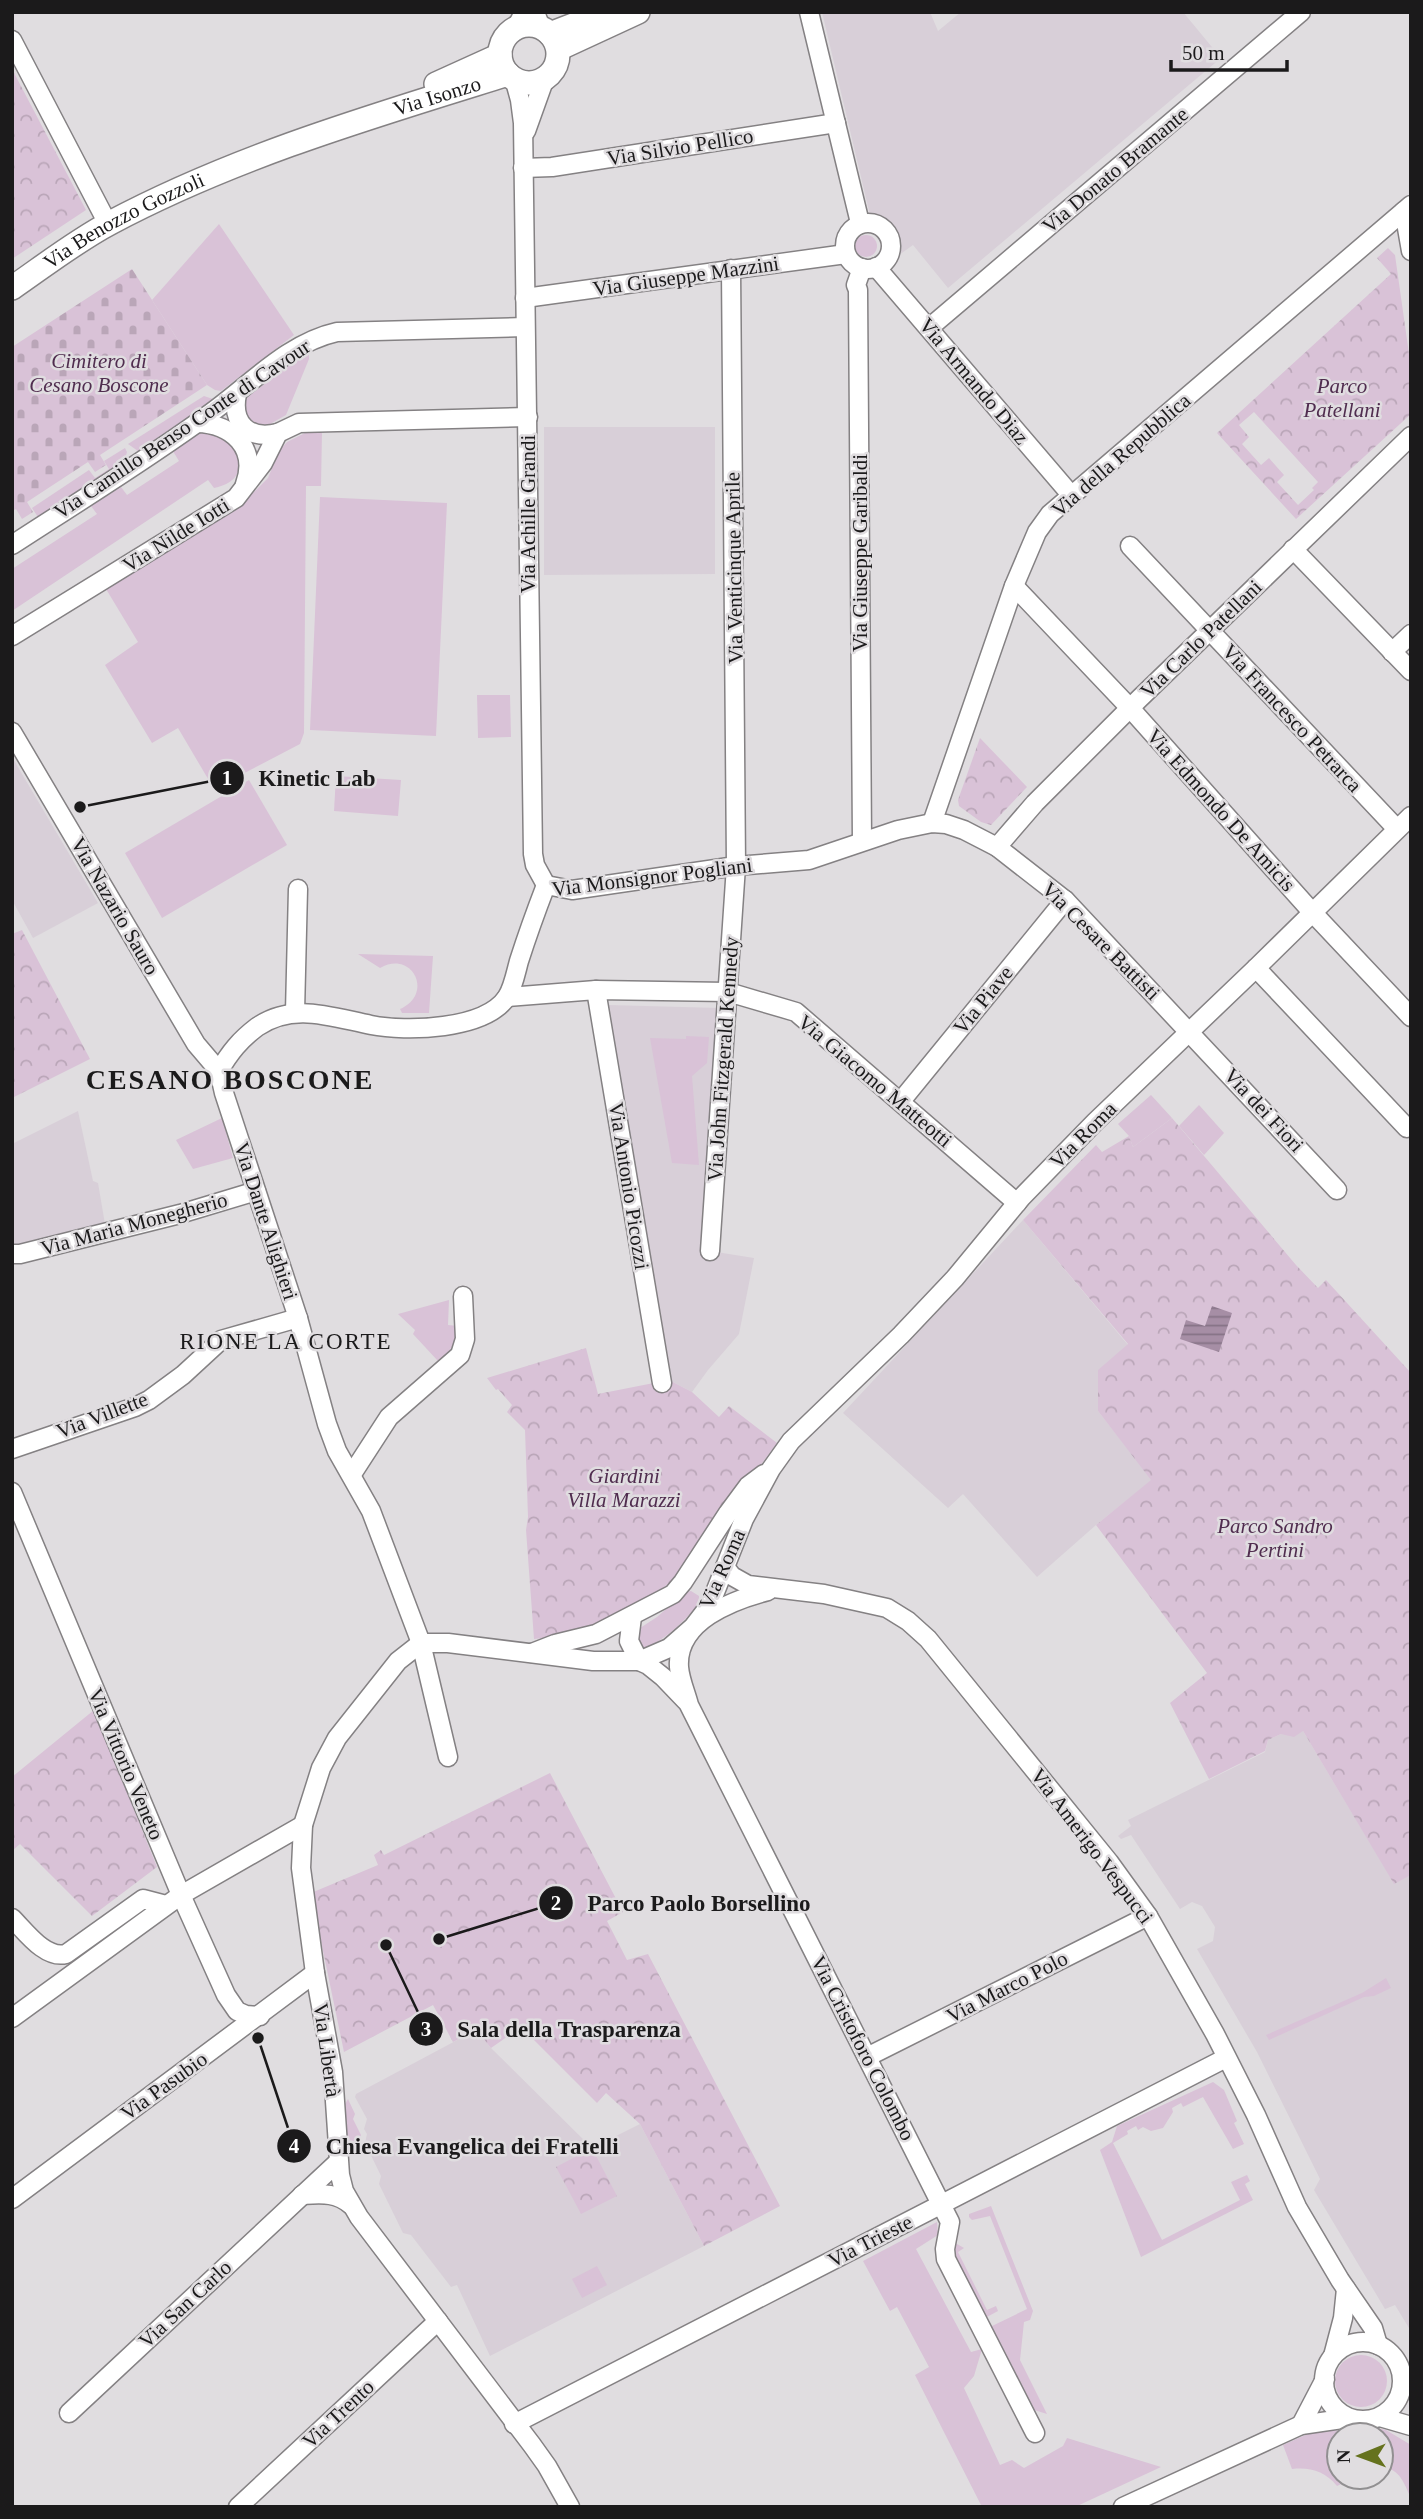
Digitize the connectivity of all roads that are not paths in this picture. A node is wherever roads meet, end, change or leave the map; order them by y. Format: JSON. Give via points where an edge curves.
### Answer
{"nodes":[{"id":1,"x":607,"y":12,"type":"edge"},
{"id":2,"x":638,"y":12,"type":"edge"},
{"id":3,"x":809,"y":12,"type":"edge"},
{"id":4,"x":1301,"y":12,"type":"edge"},
{"id":5,"x":520,"y":20,"type":"edge"},
{"id":6,"x":546,"y":31,"type":"edge"},
{"id":7,"x":12,"y":40,"type":"edge"},
{"id":8,"x":507,"y":69,"type":"junction"},
{"id":9,"x":545,"y":78,"type":"junction"},
{"id":10,"x":835,"y":123,"type":"junction"},
{"id":11,"x":523,"y":141,"type":"junction"},
{"id":12,"x":241,"y":162,"type":"joint"},
{"id":13,"x":523,"y":168,"type":"junction"},
{"id":14,"x":1407,"y":208,"type":"edge"},
{"id":15,"x":108,"y":223,"type":"junction"},
{"id":16,"x":860,"y":223,"type":"junction"},
{"id":17,"x":1411,"y":251,"type":"edge"},
{"id":18,"x":846,"y":254,"type":"junction"},
{"id":19,"x":869,"y":267,"type":"junction"},
{"id":20,"x":731,"y":269,"type":"junction"},
{"id":21,"x":12,"y":288,"type":"edge"},
{"id":22,"x":525,"y":298,"type":"junction"},
{"id":23,"x":525,"y":327,"type":"junction"},
{"id":24,"x":929,"y":328,"type":"junction"},
{"id":25,"x":237,"y":394,"type":"junction"},
{"id":26,"x":528,"y":417,"type":"junction"},
{"id":27,"x":197,"y":423,"type":"junction"},
{"id":28,"x":278,"y":433,"type":"junction"},
{"id":29,"x":1411,"y":436,"type":"edge"},
{"id":30,"x":243,"y":490,"type":"junction"},
{"id":31,"x":1072,"y":496,"type":"junction"},
{"id":32,"x":12,"y":545,"type":"edge"},
{"id":33,"x":1130,"y":546,"type":"dead end"},
{"id":34,"x":1293,"y":549,"type":"junction"},
{"id":35,"x":1014,"y":586,"type":"junction"},
{"id":36,"x":1209,"y":630,"type":"junction"},
{"id":37,"x":1411,"y":634,"type":"edge"},
{"id":38,"x":12,"y":636,"type":"edge"},
{"id":39,"x":1392,"y":652,"type":"junction"},
{"id":40,"x":1411,"y":671,"type":"edge"},
{"id":41,"x":1130,"y":708,"type":"junction"},
{"id":42,"x":12,"y":732,"type":"edge"},
{"id":43,"x":1411,"y":816,"type":"edge"},
{"id":44,"x":932,"y":823,"type":"junction"},
{"id":45,"x":1397,"y":829,"type":"junction"},
{"id":46,"x":862,"y":841,"type":"junction"},
{"id":47,"x":997,"y":847,"type":"junction"},
{"id":48,"x":736,"y":866,"type":"junction"},
{"id":49,"x":546,"y":885,"type":"junction"},
{"id":50,"x":298,"y":889,"type":"dead end"},
{"id":51,"x":1065,"y":900,"type":"junction"},
{"id":52,"x":1312,"y":912,"type":"junction"},
{"id":53,"x":1256,"y":968,"type":"junction"},
{"id":54,"x":596,"y":990,"type":"junction"},
{"id":55,"x":728,"y":992,"type":"junction"},
{"id":56,"x":507,"y":996,"type":"junction"},
{"id":57,"x":295,"y":1012,"type":"junction"},
{"id":58,"x":1411,"y":1017,"type":"edge"},
{"id":59,"x":1190,"y":1031,"type":"junction"},
{"id":60,"x":219,"y":1071,"type":"junction"},
{"id":61,"x":901,"y":1101,"type":"junction"},
{"id":62,"x":1407,"y":1128,"type":"dead end"},
{"id":63,"x":1338,"y":1190,"type":"dead end"},
{"id":64,"x":256,"y":1191,"type":"junction"},
{"id":65,"x":1017,"y":1203,"type":"junction"},
{"id":66,"x":710,"y":1251,"type":"dead end"},
{"id":67,"x":12,"y":1254,"type":"edge"},
{"id":68,"x":463,"y":1296,"type":"dead end"},
{"id":69,"x":298,"y":1318,"type":"junction"},
{"id":70,"x":662,"y":1383,"type":"dead end"},
{"id":71,"x":12,"y":1449,"type":"edge"},
{"id":72,"x":771,"y":1469,"type":"junction"},
{"id":73,"x":352,"y":1474,"type":"junction"},
{"id":74,"x":12,"y":1492,"type":"edge"},
{"id":75,"x":723,"y":1574,"type":"junction"},
{"id":76,"x":683,"y":1582,"type":"junction"},
{"id":77,"x":775,"y":1590,"type":"junction"},
{"id":78,"x":632,"y":1617,"type":"junction"},
{"id":79,"x":693,"y":1627,"type":"junction"},
{"id":80,"x":421,"y":1643,"type":"junction"},
{"id":81,"x":532,"y":1653,"type":"junction"},
{"id":82,"x":639,"y":1661,"type":"junction"},
{"id":83,"x":689,"y":1705,"type":"junction"},
{"id":84,"x":447,"y":1757,"type":"dead end"},
{"id":85,"x":303,"y":1825,"type":"junction"},
{"id":86,"x":174,"y":1900,"type":"junction"},
{"id":87,"x":1148,"y":1916,"type":"junction"},
{"id":88,"x":12,"y":1918,"type":"edge"},
{"id":89,"x":315,"y":1973,"type":"junction"},
{"id":90,"x":260,"y":2015,"type":"junction"},
{"id":91,"x":12,"y":2018,"type":"edge"},
{"id":92,"x":867,"y":2057,"type":"junction"},
{"id":93,"x":1226,"y":2058,"type":"junction"},
{"id":94,"x":338,"y":2162,"type":"junction"},
{"id":95,"x":302,"y":2196,"type":"junction"},
{"id":96,"x":12,"y":2199,"type":"edge"},
{"id":97,"x":351,"y":2205,"type":"junction"},
{"id":98,"x":940,"y":2205,"type":"junction"},
{"id":99,"x":1346,"y":2289,"type":"junction"},
{"id":100,"x":438,"y":2321,"type":"junction"},
{"id":101,"x":1378,"y":2345,"type":"junction"},
{"id":102,"x":1333,"y":2356,"type":"junction"},
{"id":103,"x":1325,"y":2379,"type":"junction"},
{"id":104,"x":1406,"y":2400,"type":"edge"},
{"id":105,"x":69,"y":2413,"type":"dead end"},
{"id":106,"x":1380,"y":2417,"type":"junction"},
{"id":107,"x":1349,"y":2418,"type":"junction"},
{"id":108,"x":514,"y":2424,"type":"junction"},
{"id":109,"x":1301,"y":2425,"type":"junction"},
{"id":110,"x":1411,"y":2426,"type":"edge"},
{"id":111,"x":1035,"y":2433,"type":"dead end"},
{"id":112,"x":238,"y":2507,"type":"edge"},
{"id":113,"x":570,"y":2507,"type":"edge"},
{"id":114,"x":1123,"y":2507,"type":"edge"}],
"edges":[{"from":1,"to":6,"type":"street"},
{"from":2,"to":6,"type":"street"},
{"from":3,"to":10,"type":"street"},
{"from":4,"to":24,"type":"street","name":"Via Donato Bramante"},
{"from":5,"to":6,"type":"street"},
{"from":5,"to":8,"type":"street","via":[[506,36]]},
{"from":6,"to":9,"type":"street","via":[[556,65]]},
{"from":7,"to":15,"type":"street"},
{"from":8,"to":9,"type":"street","via":[[529,83]]},
{"from":8,"to":11,"type":"street","name":"Via Achille Grandi","via":[[520,100]]},
{"from":8,"to":12,"type":"street","name":"Via Isonzo"},
{"from":9,"to":11,"type":"street","name":"Via Achille Grandi"},
{"from":10,"to":13,"type":"street","name":"Via Silvio Pellico"},
{"from":10,"to":16,"type":"street"},
{"from":11,"to":13,"type":"street","name":"Via Achille Grandi"},
{"from":12,"to":15,"type":"street","name":"Via Benozzo Gozzoli"},
{"from":13,"to":22,"type":"street","name":"Via Achille Grandi"},
{"from":14,"to":17,"type":"street"},
{"from":14,"to":31,"type":"street","name":"Via della Repubblica"},
{"from":15,"to":21,"type":"street","name":"Via Benozzo Gozzoli"},
{"from":16,"to":18,"type":"street","via":[[847,235]]},
{"from":16,"to":19,"type":"street","via":[[880,226],[891,243],[884,262]]},
{"from":18,"to":19,"type":"street"},
{"from":18,"to":20,"type":"street","name":"Via Giuseppe Mazzini"},
{"from":19,"to":24,"type":"street","name":"Via Armando Diaz"},
{"from":19,"to":46,"type":"street","name":"Via Giuseppe Garibaldi","via":[[856,285]]},
{"from":20,"to":22,"type":"street","name":"Via Giuseppe Mazzini"},
{"from":20,"to":48,"type":"street","name":"Via Venticinque Aprile"},
{"from":22,"to":23,"type":"street","name":"Via Achille Grandi"},
{"from":23,"to":25,"type":"street","name":"Via Camillo Benso Conte di Cavour","via":[[321,335],[289,352]]},
{"from":23,"to":26,"type":"street","name":"Via Achille Grandi"},
{"from":24,"to":31,"type":"street","name":"Via Armando Diaz"},
{"from":25,"to":27,"type":"street","name":"Via Camillo Benso Conte di Cavour"},
{"from":25,"to":28,"type":"street","via":[[237,418],[244,428],[266,436]]},
{"from":26,"to":28,"type":"street","via":[[299,423]]},
{"from":26,"to":49,"type":"street","name":"Via Achille Grandi","via":[[533,854]]},
{"from":27,"to":30,"type":"street","via":[[218,426],[236,436],[248,462]]},
{"from":27,"to":32,"type":"street","name":"Via Camillo Benso Conte di Cavour"},
{"from":28,"to":30,"type":"street","name":"Via Nilde Iotti"},
{"from":29,"to":34,"type":"street","name":"Via Carlo Patellani"},
{"from":30,"to":38,"type":"street","name":"Via Nilde Iotti"},
{"from":31,"to":35,"type":"street","name":"Via della Repubblica","via":[[1037,532]]},
{"from":33,"to":36,"type":"street","name":"Via Francesco Petrarca"},
{"from":34,"to":36,"type":"street","name":"Via Carlo Patellani"},
{"from":34,"to":39,"type":"street"},
{"from":35,"to":41,"type":"street","name":"Via Edmondo De Amicis"},
{"from":35,"to":44,"type":"street","name":"Via della Repubblica"},
{"from":36,"to":41,"type":"street","name":"Via Carlo Patellani"},
{"from":36,"to":45,"type":"street","name":"Via Francesco Petrarca"},
{"from":37,"to":39,"type":"street"},
{"from":39,"to":40,"type":"street"},
{"from":41,"to":47,"type":"street","name":"Via Carlo Patellani"},
{"from":41,"to":52,"type":"street","name":"Via Edmondo De Amicis"},
{"from":42,"to":60,"type":"street","name":"Via Nazario Sauro","via":[[196,1044]]},
{"from":43,"to":45,"type":"street","name":"Via Roma"},
{"from":44,"to":46,"type":"street","name":"Via Monsignor Pogliani"},
{"from":44,"to":47,"type":"street","name":"Via Cesare Battisti","via":[[964,830]]},
{"from":45,"to":52,"type":"street","name":"Via Roma"},
{"from":46,"to":48,"type":"street","name":"Via Monsignor Pogliani","via":[[809,860]]},
{"from":47,"to":51,"type":"street","name":"Via Cesare Battisti"},
{"from":48,"to":49,"type":"street","name":"Via Monsignor Pogliani","via":[[572,890]]},
{"from":48,"to":55,"type":"street","name":"Via John Fitzgerald Kennedy"},
{"from":49,"to":56,"type":"street","name":"Via Monsignor Pogliani"},
{"from":50,"to":57,"type":"street"},
{"from":51,"to":59,"type":"street","name":"Via Cesare Battisti"},
{"from":51,"to":61,"type":"street","name":"Via Piave"},
{"from":52,"to":53,"type":"street","name":"Via Roma"},
{"from":52,"to":58,"type":"street","name":"Via Edmondo De Amicis"},
{"from":53,"to":59,"type":"street","name":"Via Roma"},
{"from":53,"to":62,"type":"street"},
{"from":54,"to":55,"type":"street","name":"Via Giacomo Matteotti"},
{"from":54,"to":56,"type":"street","name":"Via Giacomo Matteotti"},
{"from":54,"to":70,"type":"street","name":"Via Antonio Picozzi"},
{"from":55,"to":61,"type":"street","name":"Via Giacomo Matteotti","via":[[796,1012]]},
{"from":55,"to":66,"type":"street","name":"Via John Fitzgerald Kennedy"},
{"from":56,"to":57,"type":"street","via":[[491,1013],[464,1024],[372,1026]]},
{"from":57,"to":60,"type":"street","via":[[279,1015],[242,1038]]},
{"from":59,"to":63,"type":"street","name":"Via dei Fiori"},
{"from":59,"to":65,"type":"street","name":"Via Roma"},
{"from":60,"to":64,"type":"street","name":"Via Dante Alighieri"},
{"from":61,"to":65,"type":"street","name":"Via Giacomo Matteotti"},
{"from":64,"to":67,"type":"street","name":"Via Maria Monegherio"},
{"from":64,"to":69,"type":"street","name":"Via Dante Alighieri"},
{"from":65,"to":72,"type":"street","name":"Via Roma","via":[[955,1278],[792,1441]]},
{"from":68,"to":73,"type":"street","via":[[465,1339],[460,1355],[389,1417]]},
{"from":69,"to":71,"type":"street","name":"Via Villette","via":[[221,1340],[183,1375],[135,1407]]},
{"from":69,"to":73,"type":"street","name":"Via Dante Alighieri","via":[[327,1424]]},
{"from":72,"to":75,"type":"street","name":"Via Roma","via":[[744,1519]]},
{"from":72,"to":76,"type":"street","name":"Via Roma","via":[[748,1486]]},
{"from":73,"to":80,"type":"street","name":"Via Dante Alighieri","via":[[371,1511]]},
{"from":74,"to":86,"type":"street","name":"Via Vittorio Veneto"},
{"from":75,"to":76,"type":"street","name":"Via Amerigo Vespucci"},
{"from":75,"to":77,"type":"street","name":"Via Amerigo Vespucci"},
{"from":75,"to":79,"type":"street","name":"Via Roma","via":[[710,1605]]},
{"from":76,"to":78,"type":"street","name":"Via Roma","via":[[673,1594]]},
{"from":77,"to":79,"type":"street","name":"Via Amerigo Vespucci","via":[[721,1608]]},
{"from":77,"to":87,"type":"street","name":"Via Amerigo Vespucci","via":[[861,1601],[887,1608],[908,1621],[928,1639],[1052,1790]]},
{"from":78,"to":81,"type":"street","name":"Via Roma","via":[[596,1634]]},
{"from":78,"to":82,"type":"street","via":[[629,1641]]},
{"from":79,"to":82,"type":"street","name":"Via Roma","via":[[669,1648]]},
{"from":79,"to":83,"type":"street","via":[[679,1667]]},
{"from":80,"to":81,"type":"street","name":"Via Roma"},
{"from":80,"to":84,"type":"street","name":"Via Dante Alighieri"},
{"from":80,"to":85,"type":"street","name":"Via Libertà","via":[[398,1661],[337,1738],[321,1768]]},
{"from":81,"to":82,"type":"street","name":"Via Roma"},
{"from":82,"to":83,"type":"street"},
{"from":83,"to":92,"type":"street","name":"Via Cristoforo Colombo"},
{"from":85,"to":86,"type":"street"},
{"from":85,"to":89,"type":"street","name":"Via Libertà","via":[[301,1868]]},
{"from":86,"to":88,"type":"street","via":[[143,1899],[58,1956],[45,1950]]},
{"from":86,"to":90,"type":"street","name":"Via Vittorio Veneto","via":[[231,2005],[246,2015]]},
{"from":86,"to":91,"type":"street"},
{"from":87,"to":92,"type":"street","name":"Via Marco Polo"},
{"from":87,"to":93,"type":"street","name":"Via Amerigo Vespucci"},
{"from":89,"to":90,"type":"street","name":"Via Pasubio"},
{"from":89,"to":94,"type":"street","name":"Via Libertà","via":[[333,2072]]},
{"from":90,"to":96,"type":"street","name":"Via Pasubio"},
{"from":92,"to":98,"type":"street","name":"Via Cristoforo Colombo"},
{"from":93,"to":98,"type":"street","name":"Via Trieste"},
{"from":93,"to":99,"type":"street","name":"Via Amerigo Vespucci","via":[[1297,2207]]},
{"from":94,"to":95,"type":"street","name":"Via San Carlo"},
{"from":94,"to":97,"type":"street","name":"Via Libertà"},
{"from":95,"to":97,"type":"street","via":[[330,2194]]},
{"from":95,"to":105,"type":"street","name":"Via San Carlo"},
{"from":97,"to":100,"type":"street","name":"Via Libertà"},
{"from":98,"to":108,"type":"street","name":"Via Trieste"},
{"from":98,"to":111,"type":"street","name":"Via Cristoforo Colombo","via":[[950,2222],[946,2259]]},
{"from":99,"to":101,"type":"street","name":"Via Amerigo Vespucci","via":[[1373,2328]]},
{"from":99,"to":102,"type":"street"},
{"from":100,"to":108,"type":"street","name":"Via Libertà"},
{"from":100,"to":112,"type":"street","name":"Via Trento"},
{"from":101,"to":102,"type":"street","via":[[1354,2343]]},
{"from":101,"to":104,"type":"street","name":"Via Amerigo Vespucci","via":[[1399,2365]]},
{"from":102,"to":103,"type":"street"},
{"from":103,"to":107,"type":"street","via":[[1328,2398]]},
{"from":103,"to":109,"type":"street"},
{"from":104,"to":106,"type":"street","name":"Via Amerigo Vespucci"},
{"from":106,"to":107,"type":"street"},
{"from":106,"to":110,"type":"street"},
{"from":107,"to":109,"type":"street"},
{"from":108,"to":113,"type":"street","name":"Via Libertà","via":[[547,2466]]},
{"from":109,"to":114,"type":"street"}]}
